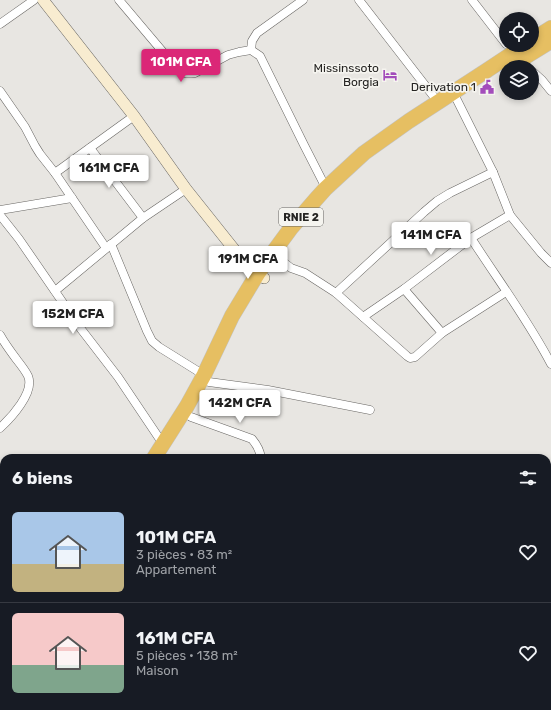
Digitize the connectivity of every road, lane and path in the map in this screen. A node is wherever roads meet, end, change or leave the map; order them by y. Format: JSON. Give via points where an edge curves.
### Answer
{"nodes":[{"id":1,"x":34,"y":0,"type":"edge"},
{"id":2,"x":43,"y":0,"type":"edge"},
{"id":3,"x":119,"y":0,"type":"edge"},
{"id":4,"x":288,"y":0,"type":"edge"},
{"id":5,"x":303,"y":0,"type":"edge"},
{"id":6,"x":359,"y":0,"type":"edge"},
{"id":7,"x":472,"y":0,"type":"edge"},
{"id":8,"x":293,"y":7,"type":"junction"},
{"id":9,"x":0,"y":24,"type":"edge"},
{"id":10,"x":551,"y":28,"type":"edge"},
{"id":11,"x":539,"y":36,"type":"edge"},
{"id":12,"x":551,"y":41,"type":"edge"},
{"id":13,"x":251,"y":50,"type":"junction"},
{"id":14,"x":515,"y":54,"type":"edge"},
{"id":15,"x":499,"y":73,"type":"edge"},
{"id":16,"x":539,"y":77,"type":"edge"},
{"id":17,"x":551,"y":79,"type":"edge"},
{"id":18,"x":542,"y":80,"type":"junction"},
{"id":19,"x":0,"y":91,"type":"edge"},
{"id":20,"x":551,"y":91,"type":"edge"},
{"id":21,"x":457,"y":100,"type":"junction"},
{"id":22,"x":438,"y":102,"type":"junction"},
{"id":23,"x":134,"y":116,"type":"junction"},
{"id":24,"x":90,"y":148,"type":"junction"},
{"id":25,"x":493,"y":172,"type":"junction"},
{"id":26,"x":55,"y":174,"type":"junction"},
{"id":27,"x":326,"y":188,"type":"junction"},
{"id":28,"x":186,"y":189,"type":"junction"},
{"id":29,"x":72,"y":198,"type":"junction"},
{"id":30,"x":0,"y":210,"type":"edge"},
{"id":31,"x":510,"y":214,"type":"junction"},
{"id":32,"x":0,"y":215,"type":"edge"},
{"id":33,"x":143,"y":218,"type":"junction"},
{"id":34,"x":471,"y":238,"type":"junction"},
{"id":35,"x":109,"y":246,"type":"junction"},
{"id":36,"x":278,"y":258,"type":"junction"},
{"id":37,"x":551,"y":263,"type":"edge"},
{"id":38,"x":261,"y":275,"type":"junction"},
{"id":39,"x":404,"y":289,"type":"junction"},
{"id":40,"x":55,"y":291,"type":"junction"},
{"id":41,"x":506,"y":292,"type":"junction"},
{"id":42,"x":336,"y":293,"type":"junction"},
{"id":43,"x":363,"y":317,"type":"junction"},
{"id":44,"x":442,"y":333,"type":"junction"},
{"id":45,"x":0,"y":334,"type":"edge"},
{"id":46,"x":551,"y":364,"type":"edge"},
{"id":47,"x":206,"y":378,"type":"junction"},
{"id":48,"x":370,"y":410,"type":"dead end"},
{"id":49,"x":191,"y":417,"type":"junction"},
{"id":50,"x":0,"y":428,"type":"edge"},
{"id":51,"x":163,"y":451,"type":"edge"},
{"id":52,"x":260,"y":454,"type":"edge"}],
"edges":[{"from":1,"to":9,"type":"street"},
{"from":2,"to":23,"type":"street"},
{"from":3,"to":13,"type":"street","via":[[179,72],[184,74],[195,73],[228,55]]},
{"from":4,"to":8,"type":"street"},
{"from":5,"to":8,"type":"street"},
{"from":6,"to":22,"type":"street"},
{"from":7,"to":14,"type":"street"},
{"from":8,"to":13,"type":"street","via":[[257,33],[252,40]]},
{"from":10,"to":11,"type":"highway"},
{"from":12,"to":14,"type":"highway","name":"RNIE 2","number":"RNIE 2"},
{"from":13,"to":27,"type":"street","via":[[260,56]]},
{"from":14,"to":22,"type":"highway","name":"RNIE 2","number":"RNIE 2"},
{"from":15,"to":21,"type":"highway","name":"RNIE 2","number":"RNIE 2"},
{"from":16,"to":18,"type":"street"},
{"from":17,"to":18,"type":"street"},
{"from":18,"to":20,"type":"street"},
{"from":19,"to":26,"type":"street"},
{"from":21,"to":25,"type":"street"},
{"from":21,"to":36,"type":"highway","name":"RNIE 2","number":"RNIE 2","via":[[391,143],[351,174],[314,210]]},
{"from":22,"to":27,"type":"highway","name":"RNIE 2","number":"RNIE 2","via":[[364,153]]},
{"from":23,"to":24,"type":"street"},
{"from":23,"to":28,"type":"street"},
{"from":24,"to":26,"type":"street"},
{"from":24,"to":33,"type":"street"},
{"from":25,"to":31,"type":"street"},
{"from":25,"to":42,"type":"street","via":[[437,201]]},
{"from":26,"to":29,"type":"street"},
{"from":27,"to":38,"type":"highway","name":"RNIE 2","number":"RNIE 2","via":[[291,228]]},
{"from":28,"to":33,"type":"street"},
{"from":28,"to":38,"type":"street","via":[[246,264]]},
{"from":29,"to":30,"type":"street"},
{"from":29,"to":35,"type":"street"},
{"from":31,"to":34,"type":"street"},
{"from":31,"to":37,"type":"street"},
{"from":32,"to":40,"type":"street"},
{"from":33,"to":35,"type":"street"},
{"from":34,"to":39,"type":"street"},
{"from":34,"to":41,"type":"street"},
{"from":35,"to":40,"type":"street"},
{"from":35,"to":47,"type":"street","via":[[152,341]]},
{"from":36,"to":38,"type":"highway","name":"RNIE 2","number":"RNIE 2"},
{"from":36,"to":42,"type":"street"},
{"from":38,"to":47,"type":"highway","name":"RNIE 2","number":"RNIE 2","via":[[232,316]]},
{"from":39,"to":43,"type":"street"},
{"from":39,"to":44,"type":"street"},
{"from":40,"to":51,"type":"street","via":[[118,377]]},
{"from":41,"to":44,"type":"street"},
{"from":41,"to":46,"type":"street","via":[[529,324]]},
{"from":42,"to":43,"type":"street"},
{"from":43,"to":44,"type":"street","via":[[410,358],[415,357]]},
{"from":45,"to":50,"type":"street","via":[[28,377],[29,385],[17,410]]},
{"from":47,"to":48,"type":"street"},
{"from":47,"to":49,"type":"highway","name":"RNIE 2","number":"RNIE 2"},
{"from":47,"to":51,"type":"highway","name":"RNIE 2","number":"RNIE 2","via":[[187,406]]},
{"from":49,"to":51,"type":"highway","name":"RNIE 2","number":"RNIE 2","via":[[176,442]]},
{"from":49,"to":52,"type":"street","via":[[252,439]]}]}
